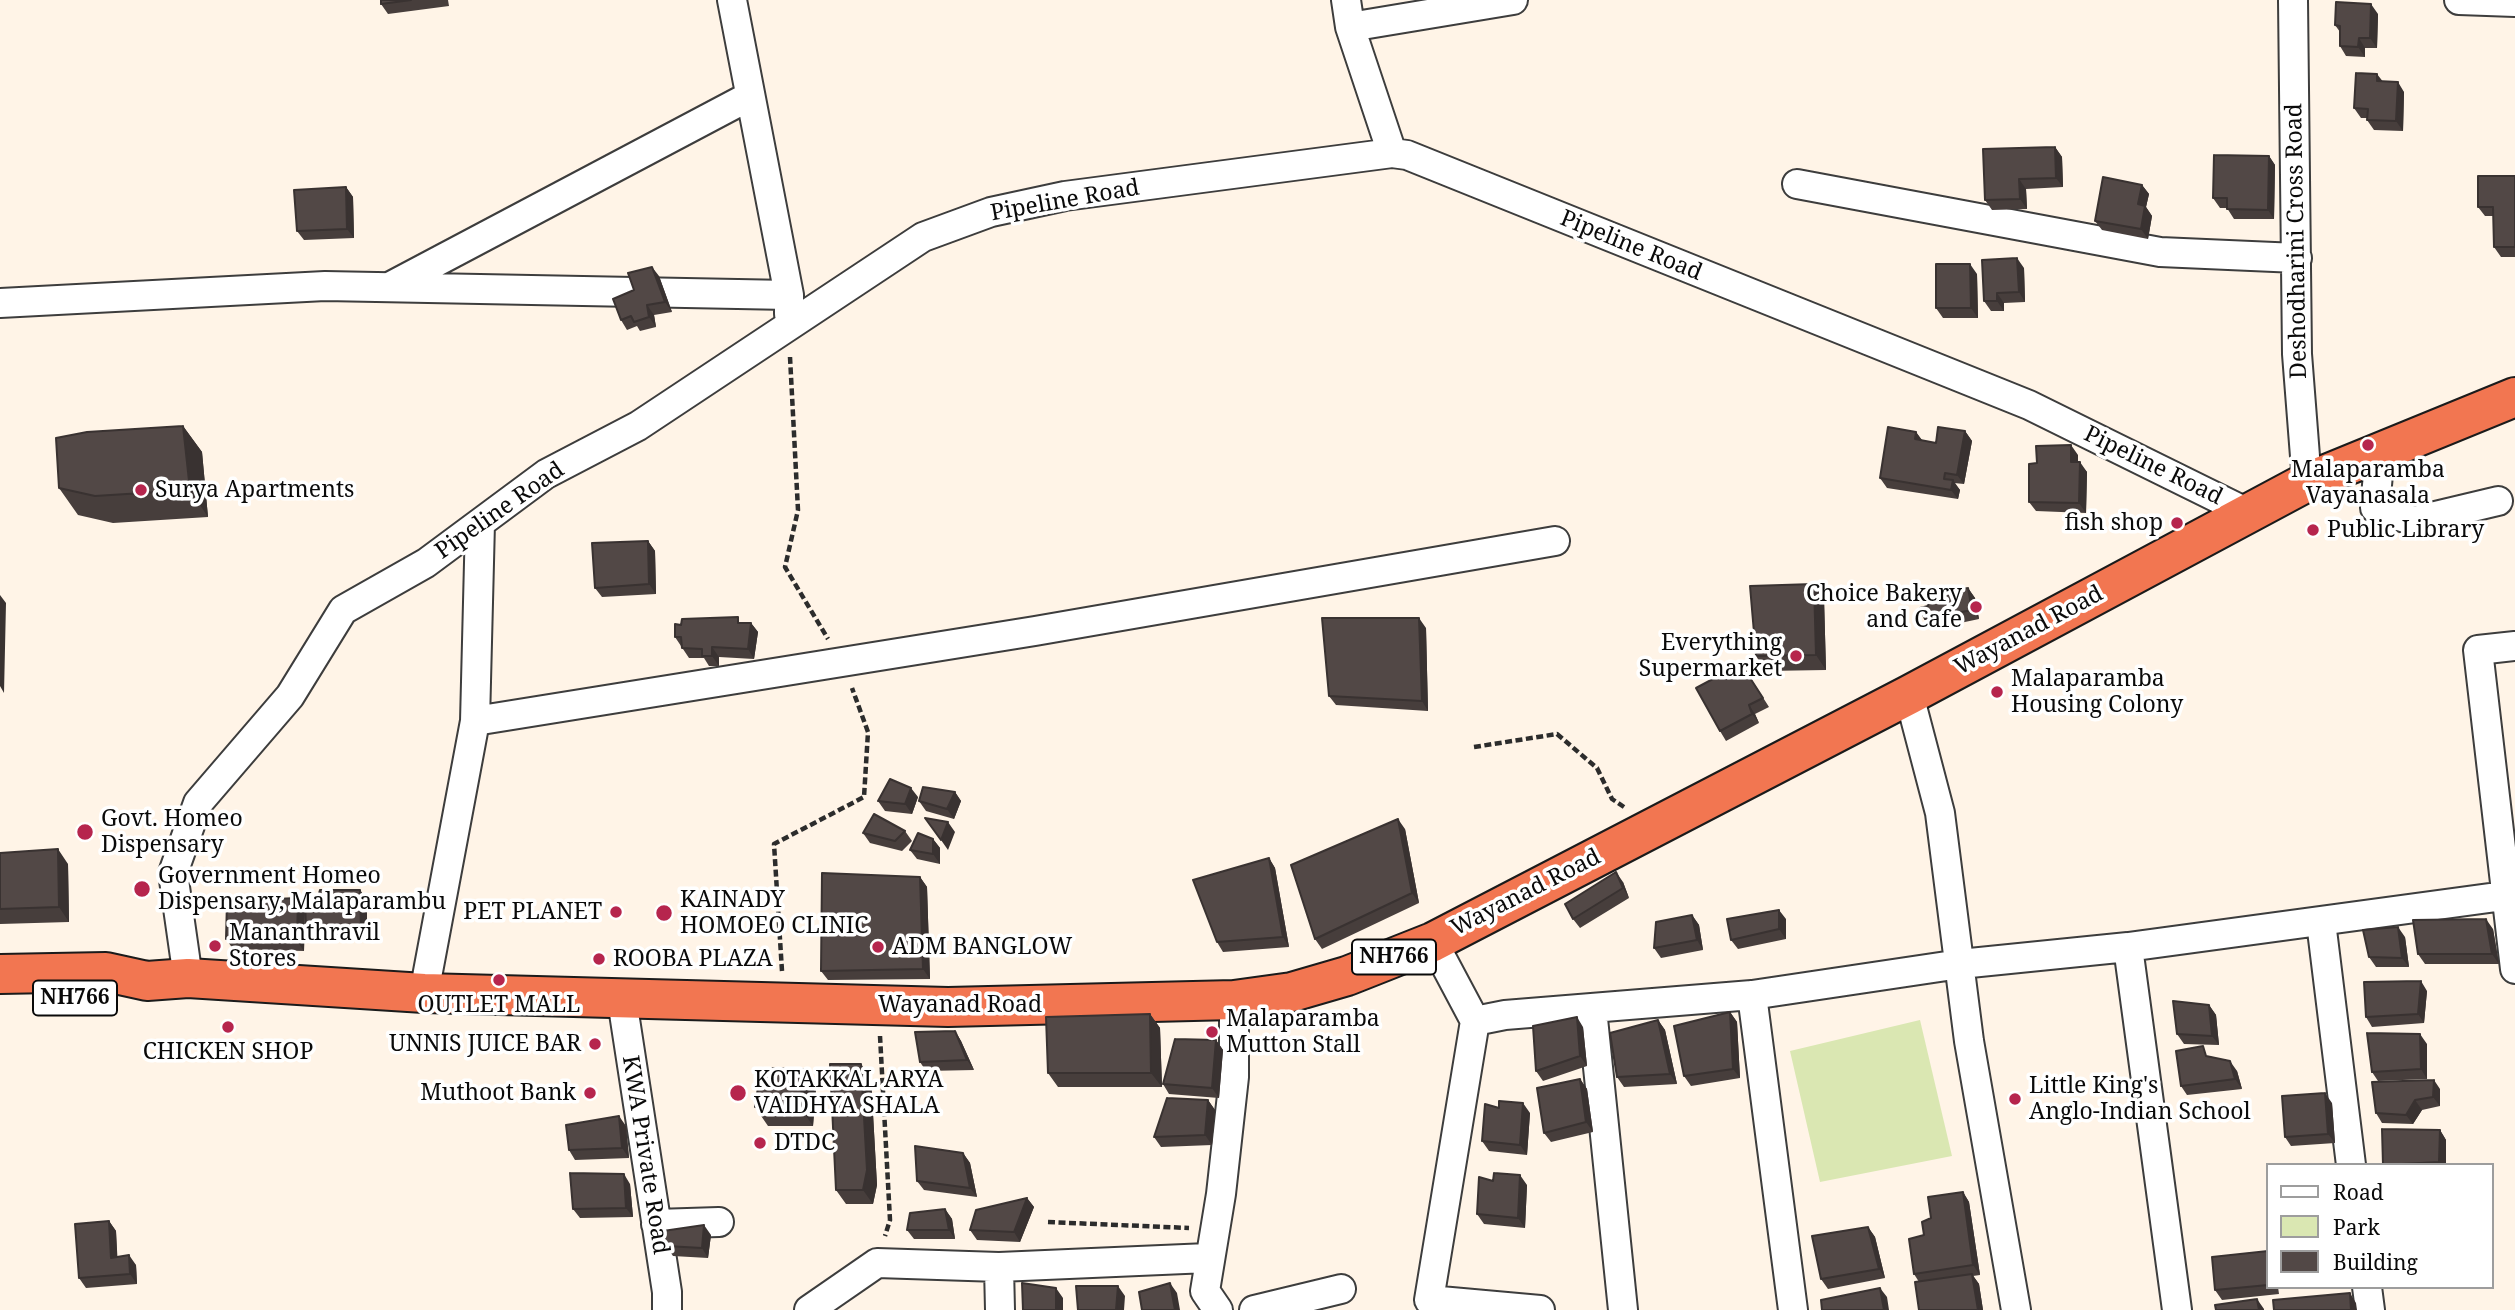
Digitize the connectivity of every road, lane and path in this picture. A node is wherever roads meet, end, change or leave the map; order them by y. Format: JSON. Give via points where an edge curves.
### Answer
{"nodes":[{"id":1,"x":732,"y":0,"type":"edge"},
{"id":2,"x":1513,"y":0,"type":"edge"},
{"id":3,"x":2293,"y":0,"type":"edge"},
{"id":4,"x":2459,"y":0,"type":"edge"},
{"id":5,"x":2515,"y":2,"type":"edge"},
{"id":6,"x":1348,"y":13,"type":"edge"},
{"id":7,"x":750,"y":96,"type":"junction"},
{"id":8,"x":1392,"y":153,"type":"junction"},
{"id":9,"x":1797,"y":184,"type":"dead end"},
{"id":10,"x":2297,"y":258,"type":"junction"},
{"id":11,"x":388,"y":287,"type":"junction"},
{"id":12,"x":789,"y":295,"type":"junction"},
{"id":13,"x":0,"y":303,"type":"edge"},
{"id":14,"x":789,"y":325,"type":"junction"},
{"id":15,"x":2515,"y":397,"type":"edge"},
{"id":16,"x":2380,"y":451,"type":"junction"},
{"id":17,"x":2306,"y":482,"type":"junction"},
{"id":18,"x":2498,"y":501,"type":"dead end"},
{"id":19,"x":2248,"y":513,"type":"junction"},
{"id":20,"x":480,"y":523,"type":"junction"},
{"id":21,"x":1555,"y":541,"type":"dead end"},
{"id":22,"x":2515,"y":646,"type":"edge"},
{"id":23,"x":842,"y":662,"type":"junction"},
{"id":24,"x":1909,"y":695,"type":"junction"},
{"id":25,"x":475,"y":721,"type":"junction"},
{"id":26,"x":1474,"y":747,"type":"dead end"},
{"id":27,"x":1654,"y":826,"type":"junction"},
{"id":28,"x":2504,"y":896,"type":"junction"},
{"id":29,"x":2321,"y":922,"type":"junction"},
{"id":30,"x":1433,"y":942,"type":"junction"},
{"id":31,"x":2128,"y":947,"type":"junction"},
{"id":32,"x":1959,"y":964,"type":"junction"},
{"id":33,"x":2515,"y":969,"type":"edge"},
{"id":34,"x":0,"y":974,"type":"edge"},
{"id":35,"x":188,"y":978,"type":"junction"},
{"id":36,"x":147,"y":981,"type":"junction"},
{"id":37,"x":424,"y":993,"type":"junction"},
{"id":38,"x":1752,"y":995,"type":"junction"},
{"id":39,"x":0,"y":1000,"type":"edge"},
{"id":40,"x":622,"y":1000,"type":"junction"},
{"id":41,"x":1234,"y":1000,"type":"junction"},
{"id":42,"x":785,"y":1003,"type":"junction"},
{"id":43,"x":1592,"y":1009,"type":"junction"},
{"id":44,"x":1475,"y":1021,"type":"junction"},
{"id":45,"x":879,"y":1031,"type":"dead end"},
{"id":46,"x":2351,"y":1163,"type":"edge"},
{"id":47,"x":719,"y":1222,"type":"dead end"},
{"id":48,"x":1048,"y":1222,"type":"dead end"},
{"id":49,"x":656,"y":1224,"type":"junction"},
{"id":50,"x":1214,"y":1229,"type":"junction"},
{"id":51,"x":1208,"y":1258,"type":"junction"},
{"id":52,"x":877,"y":1263,"type":"junction"},
{"id":53,"x":999,"y":1267,"type":"junction"},
{"id":54,"x":1341,"y":1289,"type":"dead end"},
{"id":55,"x":2367,"y":1289,"type":"edge"},
{"id":56,"x":667,"y":1310,"type":"edge"},
{"id":57,"x":809,"y":1310,"type":"edge"},
{"id":58,"x":1000,"y":1310,"type":"edge"},
{"id":59,"x":1218,"y":1310,"type":"edge"},
{"id":60,"x":1254,"y":1310,"type":"edge"},
{"id":61,"x":1540,"y":1310,"type":"edge"},
{"id":62,"x":1623,"y":1310,"type":"edge"},
{"id":63,"x":1793,"y":1310,"type":"edge"},
{"id":64,"x":2016,"y":1310,"type":"edge"},
{"id":65,"x":2177,"y":1310,"type":"edge"},
{"id":66,"x":2370,"y":1310,"type":"edge"}],
"edges":[{"from":1,"to":7,"type":"street"},
{"from":2,"to":6,"type":"street"},
{"from":3,"to":10,"type":"street","name":"Deshodharini Cross Road"},
{"from":4,"to":5,"type":"street"},
{"from":6,"to":8,"type":"street"},
{"from":7,"to":11,"type":"street"},
{"from":7,"to":12,"type":"street"},
{"from":8,"to":14,"type":"street","name":"Pipeline Road","via":[[1065,196],[991,212],[923,237]]},
{"from":8,"to":19,"type":"street","name":"Pipeline Road","via":[[1407,155],[2029,405]]},
{"from":9,"to":10,"type":"street","via":[[2160,252]]},
{"from":10,"to":17,"type":"street","name":"Deshodharini Cross Road","via":[[2297,354]]},
{"from":11,"to":12,"type":"street"},
{"from":11,"to":13,"type":"street","via":[[326,286]]},
{"from":12,"to":14,"type":"street"},
{"from":14,"to":20,"type":"street","name":"Pipeline Road","via":[[638,426],[546,474]]},
{"from":14,"to":23,"type":"path","via":[[798,510],[785,567]]},
{"from":15,"to":16,"type":"highway","name":"Wayanad Road","number":"NH766"},
{"from":16,"to":17,"type":"highway","name":"Wayanad Road","number":"NH766"},
{"from":16,"to":18,"type":"street","via":[[2375,508],[2413,521]]},
{"from":17,"to":19,"type":"highway","name":"Wayanad Road","number":"NH766"},
{"from":19,"to":24,"type":"highway","name":"Wayanad Road","number":"NH766"},
{"from":20,"to":25,"type":"street"},
{"from":20,"to":35,"type":"street","name":"Pipeline Road","via":[[426,564],[343,610],[289,696],[198,803],[173,873]]},
{"from":21,"to":23,"type":"street"},
{"from":22,"to":28,"type":"street","via":[[2478,650]]},
{"from":23,"to":25,"type":"street"},
{"from":23,"to":42,"type":"path","via":[[868,732],[864,797],[774,844]]},
{"from":24,"to":27,"type":"highway","name":"Wayanad Road","number":"NH766"},
{"from":24,"to":32,"type":"street","via":[[1940,813]]},
{"from":25,"to":37,"type":"street"},
{"from":26,"to":27,"type":"path","via":[[1557,734],[1597,768],[1612,799]]},
{"from":27,"to":30,"type":"highway","name":"Wayanad Road","number":"NH766"},
{"from":28,"to":29,"type":"street"},
{"from":28,"to":33,"type":"street"},
{"from":29,"to":31,"type":"street"},
{"from":29,"to":46,"type":"street"},
{"from":30,"to":41,"type":"highway","name":"Wayanad Road","number":"NH766","via":[[1303,989]]},
{"from":30,"to":44,"type":"street"},
{"from":31,"to":32,"type":"street"},
{"from":31,"to":65,"type":"street"},
{"from":32,"to":38,"type":"street"},
{"from":32,"to":64,"type":"street"},
{"from":34,"to":36,"type":"highway","name":"Wayanad Road","number":"NH766","via":[[106,972]]},
{"from":35,"to":36,"type":"highway","name":"Wayanad Road","number":"NH766"},
{"from":35,"to":37,"type":"highway","name":"Wayanad Road","number":"NH766"},
{"from":36,"to":39,"type":"highway","name":"Wayanad Road","number":"NH766","via":[[111,997]]},
{"from":37,"to":40,"type":"highway","name":"Wayanad Road","number":"NH766"},
{"from":38,"to":43,"type":"street"},
{"from":38,"to":63,"type":"street"},
{"from":40,"to":42,"type":"highway","name":"Wayanad Road","number":"NH766"},
{"from":40,"to":49,"type":"street","name":"KWA Private Road"},
{"from":41,"to":42,"type":"highway","name":"Wayanad Road","number":"NH766","via":[[948,1007]]},
{"from":41,"to":50,"type":"street","via":[[1234,1077]]},
{"from":43,"to":44,"type":"street"},
{"from":43,"to":62,"type":"street"},
{"from":44,"to":61,"type":"street","via":[[1429,1300]]},
{"from":45,"to":52,"type":"path","via":[[890,1220]]},
{"from":47,"to":49,"type":"street"},
{"from":48,"to":50,"type":"path"},
{"from":49,"to":56,"type":"street","name":"KWA Private Road"},
{"from":50,"to":51,"type":"street"},
{"from":51,"to":53,"type":"street"},
{"from":51,"to":59,"type":"street","via":[[1205,1291]]},
{"from":52,"to":53,"type":"street"},
{"from":52,"to":57,"type":"street"},
{"from":53,"to":58,"type":"street"},
{"from":54,"to":60,"type":"street"},
{"from":55,"to":66,"type":"street"}]}
